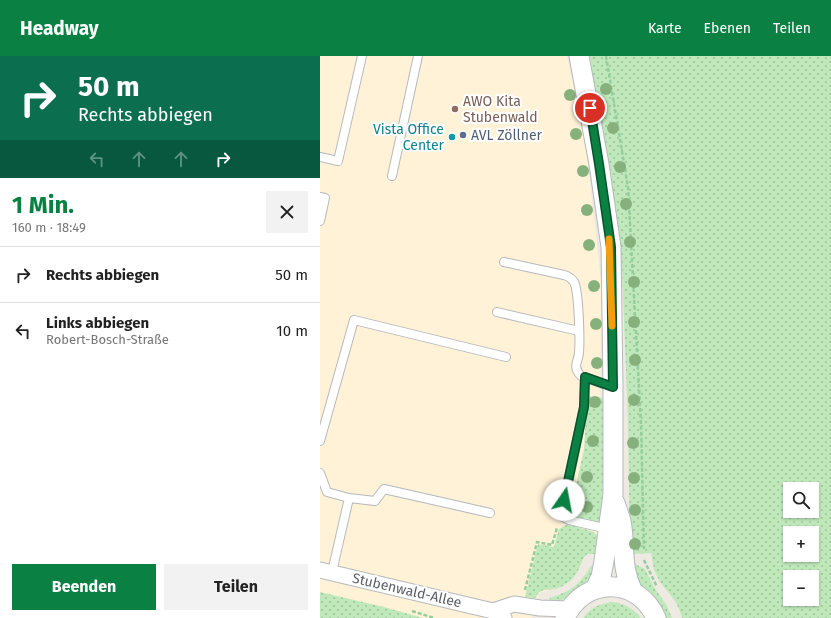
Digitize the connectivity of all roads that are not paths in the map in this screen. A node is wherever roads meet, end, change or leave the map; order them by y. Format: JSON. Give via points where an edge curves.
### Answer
{"nodes":[{"id":1,"x":362,"y":56,"type":"edge"},
{"id":2,"x":418,"y":56,"type":"edge"},
{"id":3,"x":580,"y":56,"type":"edge"},
{"id":4,"x":320,"y":157,"type":"edge"},
{"id":5,"x":392,"y":176,"type":"dead end"},
{"id":6,"x":320,"y":197,"type":"edge"},
{"id":7,"x":320,"y":221,"type":"edge"},
{"id":8,"x":504,"y":262,"type":"dead end"},
{"id":9,"x":497,"y":312,"type":"dead end"},
{"id":10,"x":579,"y":331,"type":"junction"},
{"id":11,"x":506,"y":357,"type":"dead end"},
{"id":12,"x":585,"y":377,"type":"junction"},
{"id":13,"x":613,"y":387,"type":"junction"},
{"id":14,"x":320,"y":441,"type":"edge"},
{"id":15,"x":320,"y":474,"type":"edge"},
{"id":16,"x":613,"y":494,"type":"junction"},
{"id":17,"x":349,"y":498,"type":"junction"},
{"id":18,"x":490,"y":513,"type":"dead end"},
{"id":19,"x":608,"y":529,"type":"junction"},
{"id":20,"x":326,"y":571,"type":"edge"},
{"id":21,"x":595,"y":589,"type":"junction"},
{"id":22,"x":633,"y":592,"type":"junction"},
{"id":23,"x":567,"y":613,"type":"edge"},
{"id":24,"x":499,"y":614,"type":"edge"},
{"id":25,"x":656,"y":618,"type":"edge"}],
"edges":[{"from":1,"to":4,"type":"lane","via":[[338,161]]},
{"from":2,"to":5,"type":"lane"},
{"from":3,"to":13,"type":"street","via":[[611,247]]},
{"from":6,"to":7,"type":"lane","via":[[325,198]]},
{"from":8,"to":10,"type":"lane","via":[[571,278],[576,288]]},
{"from":9,"to":10,"type":"lane"},
{"from":10,"to":12,"type":"lane","via":[[577,372]]},
{"from":11,"to":14,"type":"lane","via":[[354,320]]},
{"from":12,"to":13,"type":"lane"},
{"from":12,"to":19,"type":"lane","via":[[584,407],[561,516]]},
{"from":13,"to":16,"type":"street"},
{"from":15,"to":17,"type":"lane","via":[[327,492]]},
{"from":16,"to":19,"type":"street"},
{"from":16,"to":22,"type":"street","via":[[621,522],[627,580]]},
{"from":17,"to":18,"type":"lane","via":[[374,501],[384,489]]},
{"from":17,"to":20,"type":"lane"},
{"from":19,"to":21,"type":"street","via":[[601,577]]},
{"from":20,"to":24,"type":"street","name":"Stubenwald-Allee"},
{"from":21,"to":22,"type":"street","via":[[608,586]]},
{"from":21,"to":23,"type":"street","via":[[580,596]]},
{"from":22,"to":25,"type":"street","via":[[644,600]]},
{"from":23,"to":24,"type":"street","name":"Stubenwald-Allee","via":[[514,604]]}]}
